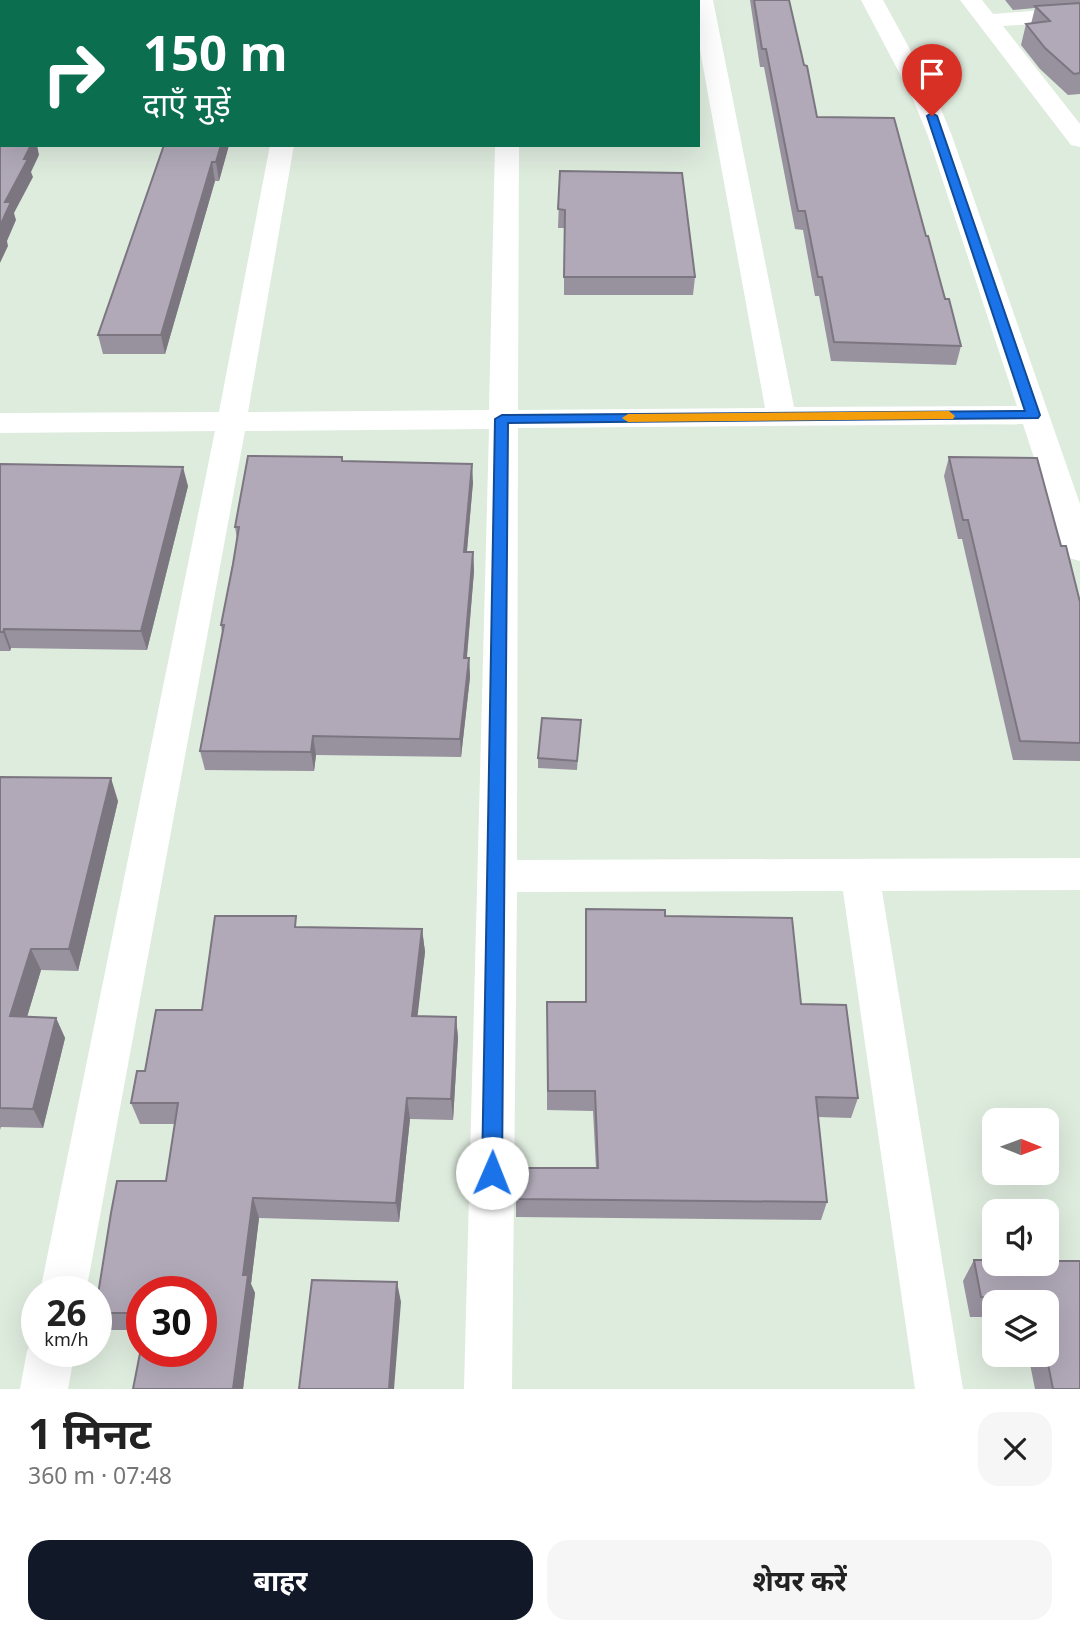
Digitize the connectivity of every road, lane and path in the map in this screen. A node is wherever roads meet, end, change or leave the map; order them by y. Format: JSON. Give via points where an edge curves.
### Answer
{"nodes":[{"id":1,"x":872,"y":0,"type":"edge"},
{"id":2,"x":971,"y":0,"type":"edge"},
{"id":3,"x":702,"y":8,"type":"edge"},
{"id":4,"x":1080,"y":14,"type":"edge"},
{"id":5,"x":988,"y":21,"type":"junction"},
{"id":6,"x":1080,"y":140,"type":"edge"},
{"id":7,"x":282,"y":147,"type":"edge"},
{"id":8,"x":507,"y":147,"type":"edge"},
{"id":9,"x":1034,"y":415,"type":"junction"},
{"id":10,"x":781,"y":416,"type":"junction"},
{"id":11,"x":502,"y":419,"type":"junction"},
{"id":12,"x":232,"y":421,"type":"junction"},
{"id":13,"x":0,"y":423,"type":"edge"},
{"id":14,"x":1080,"y":550,"type":"edge"},
{"id":15,"x":1080,"y":874,"type":"edge"},
{"id":16,"x":860,"y":875,"type":"junction"},
{"id":17,"x":498,"y":876,"type":"junction"},
{"id":18,"x":66,"y":1276,"type":"edge"},
{"id":19,"x":48,"y":1367,"type":"edge"},
{"id":20,"x":44,"y":1389,"type":"edge"},
{"id":21,"x":488,"y":1389,"type":"edge"},
{"id":22,"x":939,"y":1389,"type":"edge"}],
"edges":[{"from":1,"to":9,"type":"street","via":[[936,126]]},
{"from":2,"to":5,"type":"street"},
{"from":3,"to":10,"type":"street"},
{"from":4,"to":5,"type":"street"},
{"from":5,"to":6,"type":"street"},
{"from":7,"to":12,"type":"street"},
{"from":8,"to":11,"type":"street"},
{"from":9,"to":10,"type":"street"},
{"from":9,"to":14,"type":"street"},
{"from":10,"to":11,"type":"street"},
{"from":11,"to":12,"type":"street"},
{"from":11,"to":17,"type":"street"},
{"from":12,"to":13,"type":"street"},
{"from":12,"to":18,"type":"street"},
{"from":15,"to":16,"type":"street"},
{"from":16,"to":17,"type":"street"},
{"from":16,"to":22,"type":"street"},
{"from":17,"to":21,"type":"street"},
{"from":19,"to":20,"type":"street"}]}
